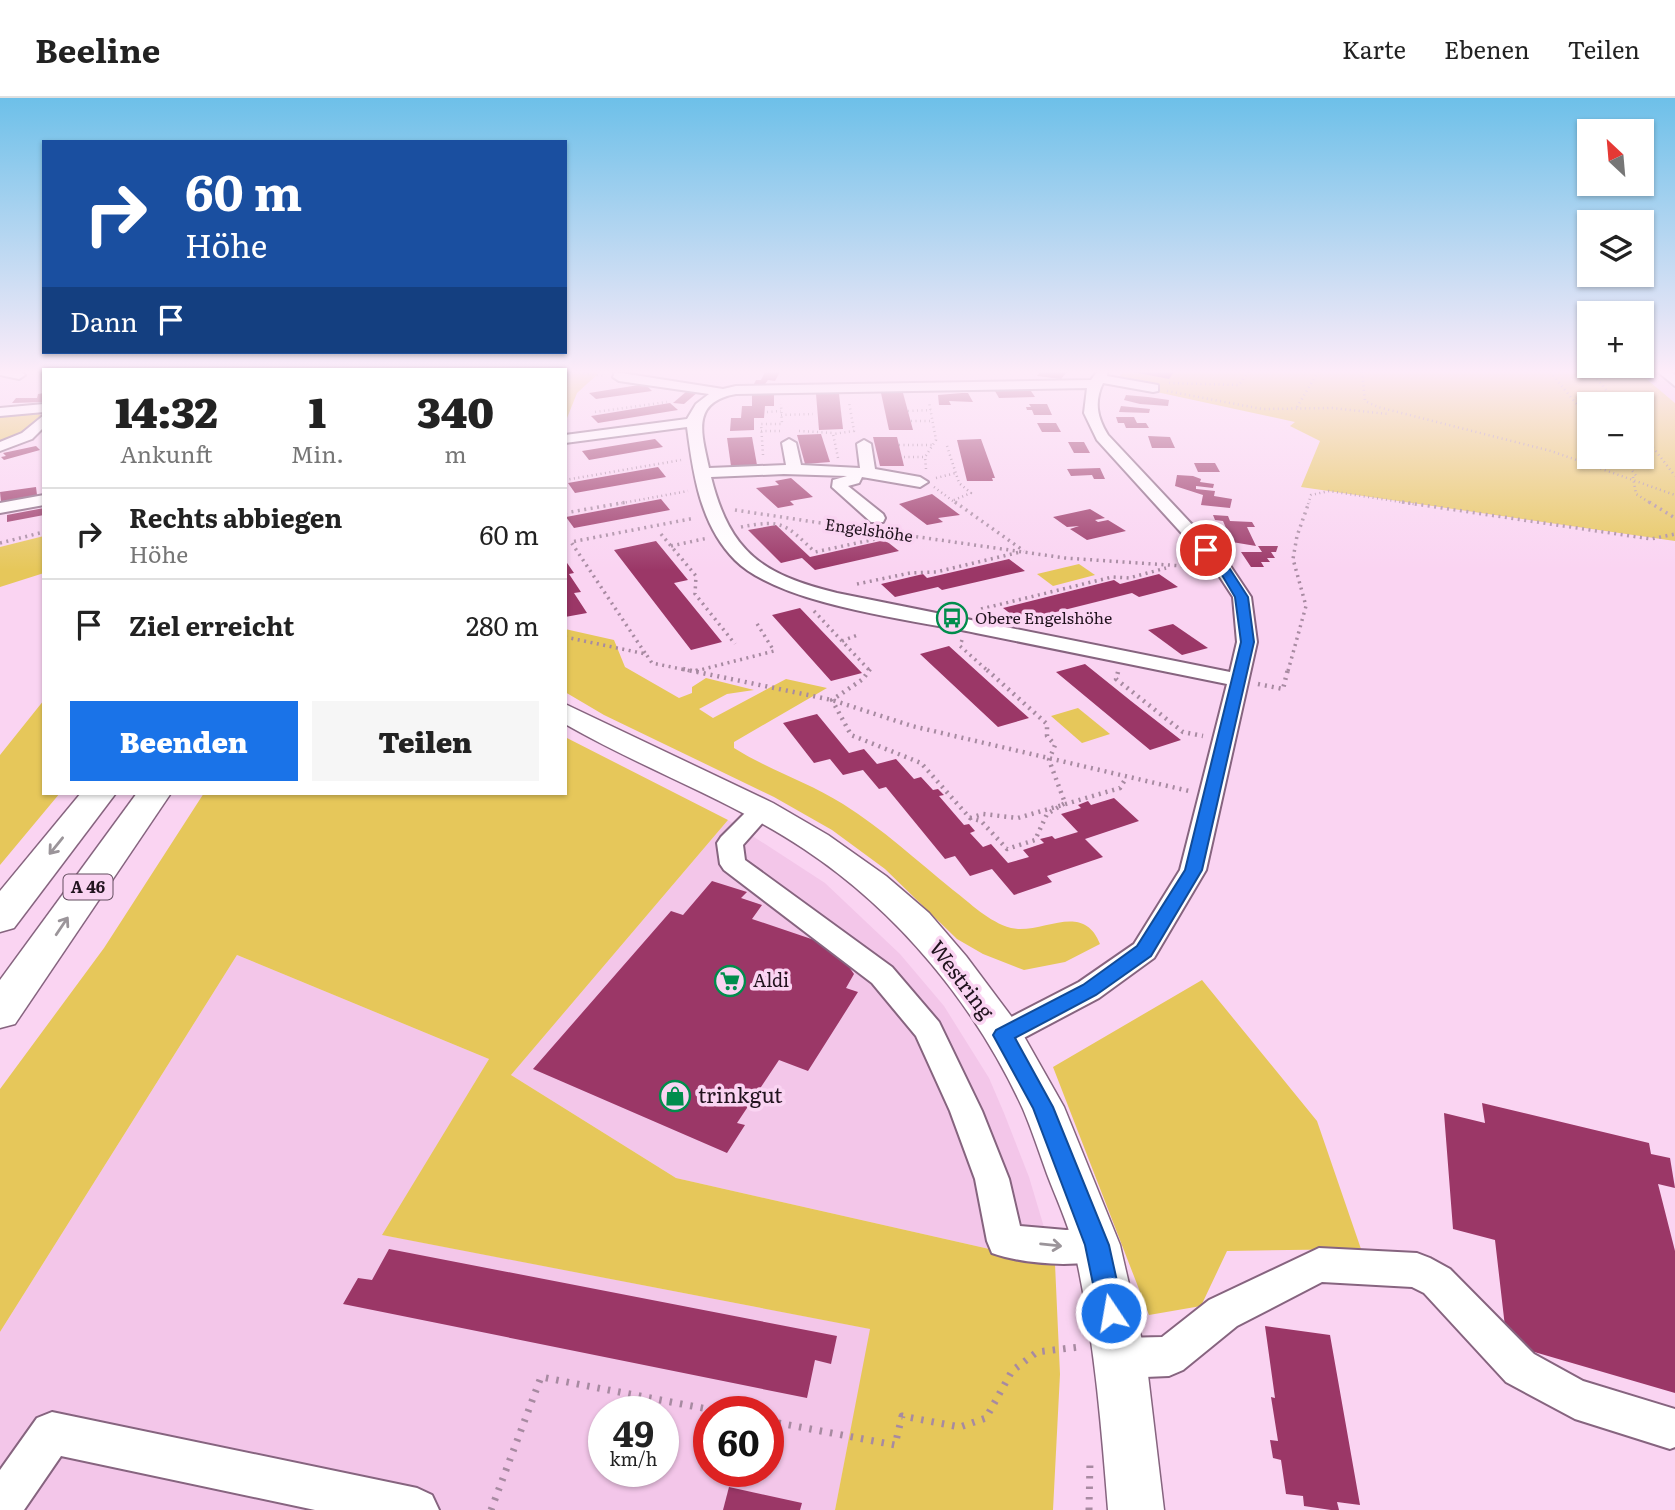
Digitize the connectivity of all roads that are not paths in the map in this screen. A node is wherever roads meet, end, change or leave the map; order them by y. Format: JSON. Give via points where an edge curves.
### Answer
{"nodes":[{"id":1,"x":794,"y":437,"type":"dead end"},
{"id":2,"x":22,"y":438,"type":"edge"},
{"id":3,"x":695,"y":438,"type":"edge"},
{"id":4,"x":1103,"y":438,"type":"edge"},
{"id":5,"x":864,"y":443,"type":"dead end"},
{"id":6,"x":0,"y":447,"type":"edge"},
{"id":7,"x":794,"y":470,"type":"junction"},
{"id":8,"x":698,"y":473,"type":"junction"},
{"id":9,"x":849,"y":475,"type":"junction"},
{"id":10,"x":920,"y":482,"type":"road end"},
{"id":11,"x":42,"y":500,"type":"edge"},
{"id":12,"x":0,"y":509,"type":"edge"},
{"id":13,"x":877,"y":527,"type":"road end"},
{"id":14,"x":1240,"y":680,"type":"junction"},
{"id":15,"x":567,"y":713,"type":"edge"},
{"id":16,"x":97,"y":795,"type":"edge"},
{"id":17,"x":153,"y":795,"type":"edge"},
{"id":18,"x":762,"y":810,"type":"junction"},
{"id":19,"x":0,"y":918,"type":"edge"},
{"id":20,"x":0,"y":1012,"type":"edge"},
{"id":21,"x":1003,"y":1035,"type":"junction"},
{"id":22,"x":1097,"y":1245,"type":"junction"},
{"id":23,"x":1100,"y":1353,"type":"junction"},
{"id":24,"x":1671,"y":1428,"type":"dead end"},
{"id":25,"x":0,"y":1507,"type":"edge"},
{"id":26,"x":417,"y":1510,"type":"edge"},
{"id":27,"x":1136,"y":1510,"type":"edge"}],
"edges":[{"from":1,"to":7,"type":"street"},
{"from":2,"to":6,"type":"street"},
{"from":3,"to":8,"type":"street"},
{"from":4,"to":14,"type":"street","via":[[1223,568],[1241,597],[1247,642]]},
{"from":5,"to":9,"type":"street"},
{"from":7,"to":8,"type":"street"},
{"from":7,"to":9,"type":"street"},
{"from":8,"to":14,"type":"street","via":[[719,522],[743,558],[763,572],[829,597]]},
{"from":9,"to":10,"type":"street"},
{"from":9,"to":13,"type":"street","via":[[853,480],[839,483],[840,487]]},
{"from":11,"to":12,"type":"street"},
{"from":14,"to":21,"type":"street","via":[[1193,870],[1144,951],[1089,990]]},
{"from":15,"to":18,"type":"main road","name":"Westring"},
{"from":16,"to":19,"type":"highway","number":"A 46","one_way":true},
{"from":20,"to":17,"type":"highway","number":"A 46","one_way":true},
{"from":18,"to":21,"type":"main road","name":"Westring","via":[[874,884],[916,922]]},
{"from":18,"to":22,"type":"street","one_way":true,"via":[[730,843],[733,864],[882,975],[928,1030],[992,1179],[1005,1241]]},
{"from":21,"to":22,"type":"main road","name":"Westring","via":[[1043,1107]]},
{"from":22,"to":23,"type":"main road","name":"Westring"},
{"from":23,"to":24,"type":"street","via":[[1169,1356],[1223,1313],[1319,1265],[1417,1270],[1437,1281],[1520,1368],[1575,1399]]},
{"from":23,"to":27,"type":"main road","name":"Westring"},
{"from":25,"to":26,"type":"street","via":[[52,1433]]}]}
